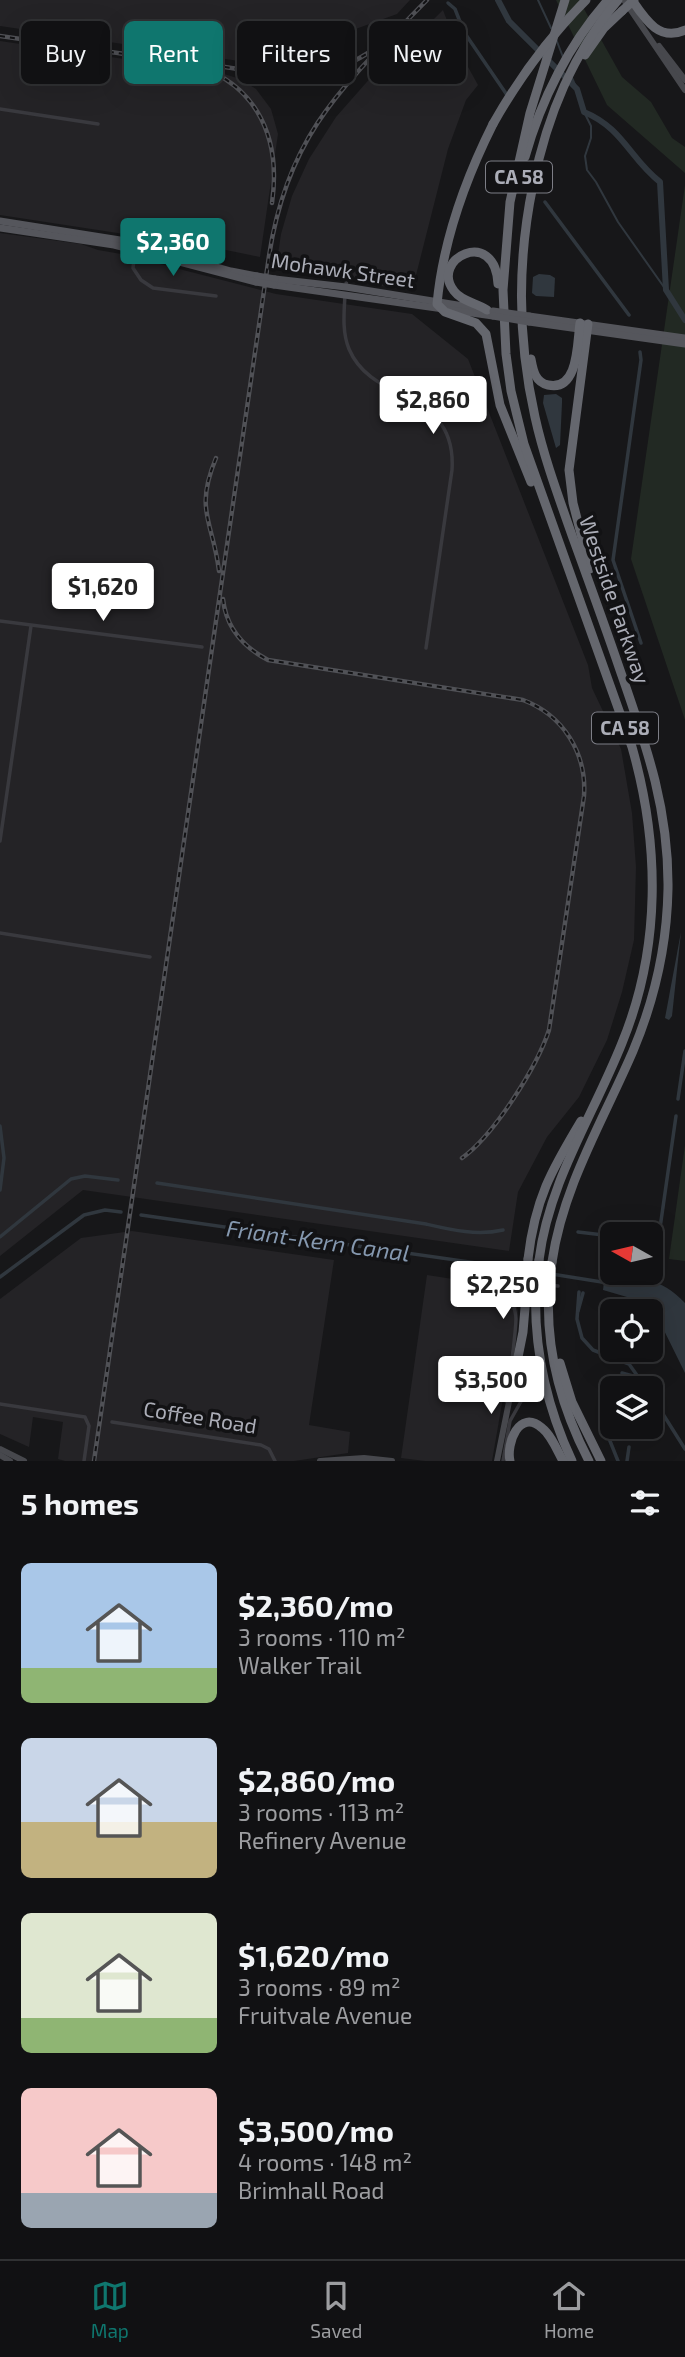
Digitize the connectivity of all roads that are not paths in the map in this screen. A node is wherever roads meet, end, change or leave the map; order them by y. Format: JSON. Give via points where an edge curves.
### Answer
{"nodes":[{"id":1,"x":565,"y":0,"type":"edge"},
{"id":2,"x":586,"y":0,"type":"edge"},
{"id":3,"x":623,"y":0,"type":"edge"},
{"id":4,"x":597,"y":25,"type":"junction"},
{"id":5,"x":685,"y":30,"type":"edge"},
{"id":6,"x":681,"y":80,"type":"edge"},
{"id":7,"x":685,"y":89,"type":"edge"},
{"id":8,"x":0,"y":109,"type":"edge"},
{"id":9,"x":98,"y":124,"type":"dead end"},
{"id":10,"x":0,"y":221,"type":"edge"},
{"id":11,"x":0,"y":228,"type":"edge"},
{"id":12,"x":45,"y":228,"type":"junction"},
{"id":13,"x":17,"y":231,"type":"junction"},
{"id":14,"x":135,"y":250,"type":"junction"},
{"id":15,"x":505,"y":255,"type":"junction"},
{"id":16,"x":346,"y":272,"type":"dead end"},
{"id":17,"x":523,"y":273,"type":"junction"},
{"id":18,"x":257,"y":279,"type":"junction"},
{"id":19,"x":346,"y":292,"type":"junction"},
{"id":20,"x":216,"y":296,"type":"dead end"},
{"id":21,"x":438,"y":305,"type":"junction"},
{"id":22,"x":491,"y":312,"type":"junction"},
{"id":23,"x":584,"y":326,"type":"junction"},
{"id":24,"x":665,"y":338,"type":"junction"},
{"id":25,"x":685,"y":338,"type":"edge"},
{"id":26,"x":685,"y":344,"type":"edge"},
{"id":27,"x":511,"y":391,"type":"junction"},
{"id":28,"x":553,"y":528,"type":"junction"},
{"id":29,"x":0,"y":621,"type":"edge"},
{"id":30,"x":31,"y":626,"type":"junction"},
{"id":31,"x":607,"y":631,"type":"junction"},
{"id":32,"x":202,"y":647,"type":"dead end"},
{"id":33,"x":426,"y":648,"type":"dead end"},
{"id":34,"x":0,"y":841,"type":"edge"},
{"id":35,"x":0,"y":933,"type":"edge"},
{"id":36,"x":150,"y":957,"type":"dead end"},
{"id":37,"x":607,"y":1077,"type":"junction"},
{"id":38,"x":532,"y":1285,"type":"junction"},
{"id":39,"x":553,"y":1287,"type":"junction"},
{"id":40,"x":548,"y":1307,"type":"junction"},
{"id":41,"x":511,"y":1379,"type":"junction"},
{"id":42,"x":0,"y":1404,"type":"edge"},
{"id":43,"x":112,"y":1422,"type":"dead end"},
{"id":44,"x":0,"y":1448,"type":"edge"},
{"id":45,"x":0,"y":1455,"type":"edge"},
{"id":46,"x":364,"y":1460,"type":"edge"},
{"id":47,"x":10,"y":1461,"type":"edge"},
{"id":48,"x":24,"y":1461,"type":"edge"},
{"id":49,"x":84,"y":1461,"type":"edge"},
{"id":50,"x":275,"y":1461,"type":"edge"},
{"id":51,"x":320,"y":1461,"type":"edge"},
{"id":52,"x":392,"y":1461,"type":"edge"},
{"id":53,"x":497,"y":1461,"type":"edge"},
{"id":54,"x":503,"y":1461,"type":"edge"},
{"id":55,"x":510,"y":1461,"type":"edge"},
{"id":56,"x":563,"y":1461,"type":"edge"},
{"id":57,"x":572,"y":1461,"type":"edge"},
{"id":58,"x":589,"y":1461,"type":"edge"},
{"id":59,"x":601,"y":1461,"type":"edge"}],
"edges":[{"from":1,"to":15,"type":"highway","bridge":true,"via":[[514,180]]},
{"from":2,"to":21,"type":"highway","bridge":true,"via":[[541,50],[494,124],[456,216]]},
{"from":3,"to":4,"type":"highway","number":"CA 58"},
{"from":3,"to":4,"type":"highway","bridge":true,"via":[[622,11]]},
{"from":3,"to":5,"type":"highway","via":[[657,30],[670,34]]},
{"from":3,"to":6,"type":"main road"},
{"from":4,"to":15,"type":"highway","number":"CA 58","via":[[568,56],[544,103],[519,177]]},
{"from":4,"to":17,"type":"highway","name":"Westside Parkway","via":[[542,145],[530,202]]},
{"from":6,"to":7,"type":"main road"},
{"from":8,"to":9,"type":"street"},
{"from":10,"to":12,"type":"main road","name":"Mohawk Street"},
{"from":11,"to":13,"type":"main road","name":"Mohawk Street"},
{"from":12,"to":13,"type":"main road","via":[[18,227]]},
{"from":12,"to":18,"type":"main road","name":"Mohawk Street","via":[[120,240]]},
{"from":13,"to":14,"type":"main road","name":"Mohawk Street"},
{"from":14,"to":18,"type":"main road","name":"Mohawk Street"},
{"from":14,"to":20,"type":"street","via":[[133,268],[153,288]]},
{"from":15,"to":27,"type":"highway","name":"Westside Parkway","via":[[503,321]]},
{"from":16,"to":19,"type":"street"},
{"from":17,"to":23,"type":"highway","via":[[529,352],[541,382],[566,382]]},
{"from":17,"to":31,"type":"highway","name":"Westside Parkway","via":[[524,347],[537,424]]},
{"from":18,"to":19,"type":"main road","name":"Mohawk Street","bridge":true},
{"from":19,"to":21,"type":"main road","name":"Mohawk Street"},
{"from":19,"to":33,"type":"street","via":[[345,336],[353,358],[370,378],[433,414],[452,452]]},
{"from":21,"to":22,"type":"main road","name":"Mohawk Street"},
{"from":21,"to":28,"type":"highway","via":[[474,322],[486,334],[504,414]]},
{"from":22,"to":23,"type":"main road","name":"Mohawk Street","bridge":true},
{"from":22,"to":27,"type":"highway","via":[[458,296],[450,285],[452,265],[464,254],[483,254],[496,268]]},
{"from":23,"to":24,"type":"main road","name":"Mohawk Street"},
{"from":23,"to":31,"type":"highway","via":[[569,477]]},
{"from":24,"to":25,"type":"main road","name":"Mohawk Street"},
{"from":24,"to":26,"type":"main road","name":"Mohawk Street"},
{"from":27,"to":28,"type":"highway","name":"Westside Parkway"},
{"from":28,"to":37,"type":"highway","name":"Westside Parkway","number":"CA 58","via":[[632,747],[650,833],[653,895],[644,969],[633,1014]]},
{"from":29,"to":30,"type":"street"},
{"from":30,"to":32,"type":"street"},
{"from":30,"to":34,"type":"street"},
{"from":31,"to":39,"type":"highway","name":"Westside Parkway","number":"CA 58","bridge":true,"via":[[657,785],[666,842],[666,913],[649,1007],[561,1214],[552,1262]]},
{"from":35,"to":36,"type":"street"},
{"from":37,"to":38,"type":"highway","name":"Westside Parkway","number":"CA 58","bridge":true,"via":[[554,1193]]},
{"from":37,"to":38,"type":"highway","bridge":true,"via":[[549,1176],[533,1223],[528,1259]]},
{"from":38,"to":41,"type":"highway"},
{"from":38,"to":57,"type":"highway","name":"Westside Parkway","via":[[545,1390]]},
{"from":39,"to":40,"type":"highway","name":"Westside Parkway"},
{"from":39,"to":41,"type":"street","via":[[510,1282],[509,1299],[516,1314]]},
{"from":40,"to":58,"type":"highway","name":"Westside Parkway","via":[[558,1382]]},
{"from":40,"to":59,"type":"highway","via":[[563,1376]]},
{"from":41,"to":53,"type":"main road"},
{"from":41,"to":54,"type":"street","via":[[525,1380],[528,1389],[510,1421]]},
{"from":42,"to":49,"type":"street","via":[[85,1417],[89,1426]]},
{"from":43,"to":50,"type":"street","name":"Coffee Road","via":[[261,1445]]},
{"from":44,"to":48,"type":"main road"},
{"from":45,"to":47,"type":"main road"},
{"from":46,"to":51,"type":"main road"},
{"from":46,"to":52,"type":"main road"},
{"from":55,"to":56,"type":"highway","via":[[514,1432],[525,1423],[543,1428]]}]}
